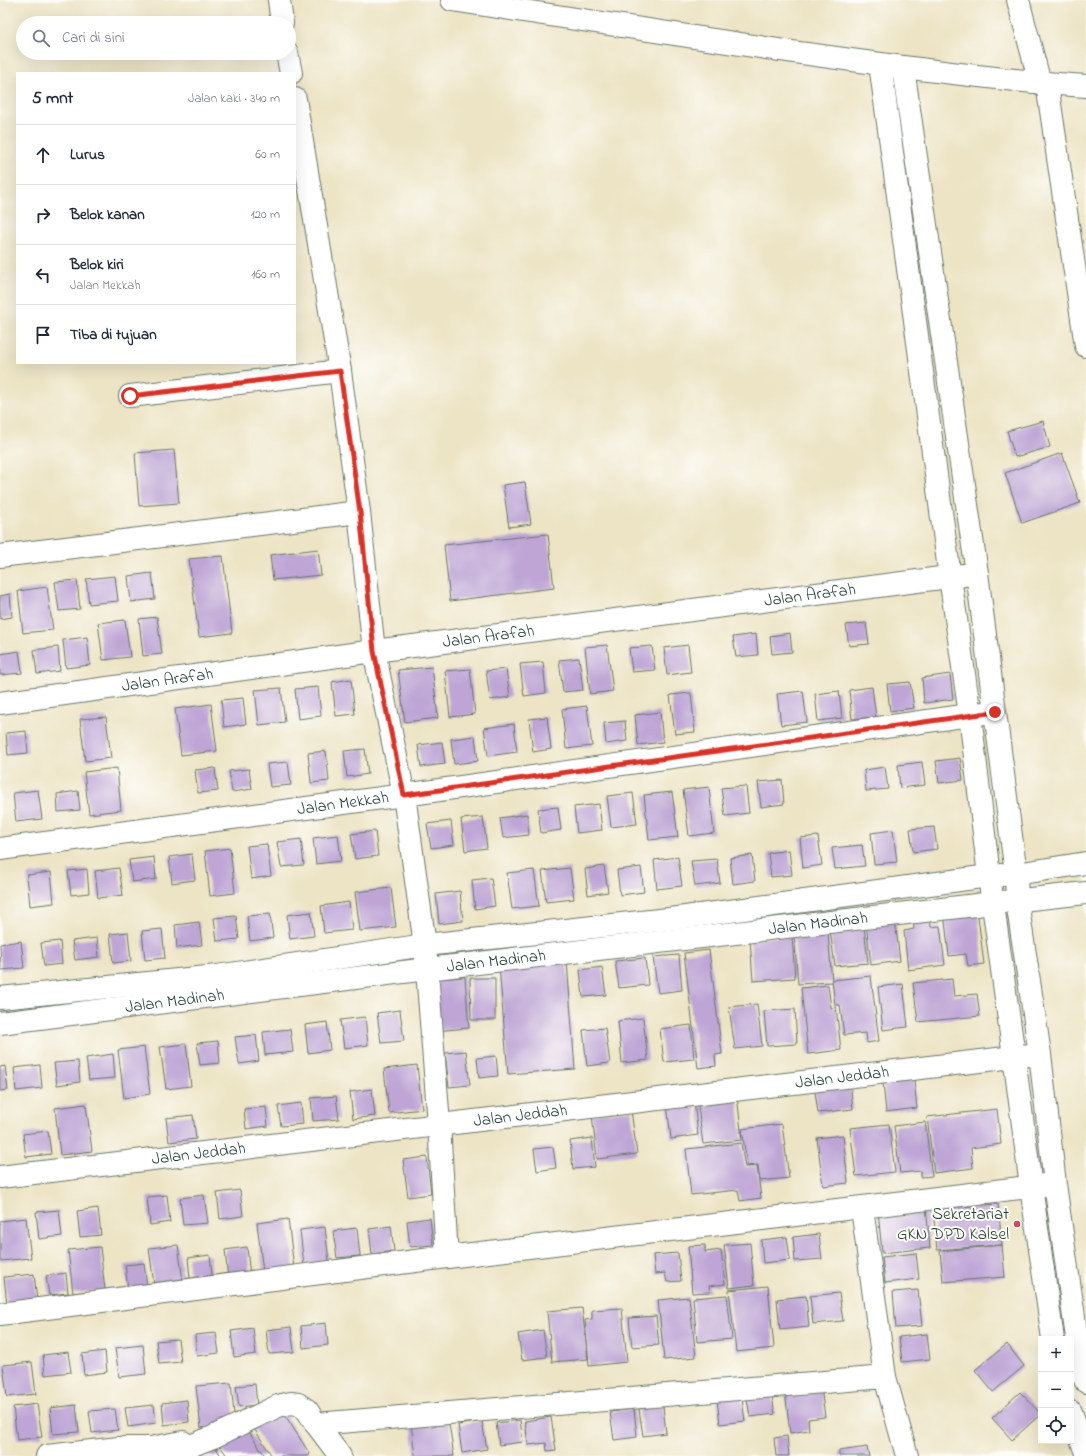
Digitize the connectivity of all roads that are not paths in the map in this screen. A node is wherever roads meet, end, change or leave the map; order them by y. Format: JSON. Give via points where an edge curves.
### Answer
{"nodes":[{"id":1,"x":279,"y":0,"type":"edge"},
{"id":2,"x":452,"y":0,"type":"edge"},
{"id":3,"x":1018,"y":0,"type":"edge"},
{"id":4,"x":281,"y":16,"type":"edge"},
{"id":5,"x":288,"y":60,"type":"edge"},
{"id":6,"x":880,"y":64,"type":"junction"},
{"id":7,"x":903,"y":68,"type":"junction"},
{"id":8,"x":291,"y":72,"type":"edge"},
{"id":9,"x":1085,"y":82,"type":"edge"},
{"id":10,"x":1044,"y":83,"type":"junction"},
{"id":11,"x":296,"y":105,"type":"edge"},
{"id":12,"x":1086,"y":346,"type":"edge"},
{"id":13,"x":340,"y":371,"type":"junction"},
{"id":14,"x":130,"y":396,"type":"dead end"},
{"id":15,"x":360,"y":512,"type":"junction"},
{"id":16,"x":0,"y":556,"type":"edge"},
{"id":17,"x":977,"y":573,"type":"junction"},
{"id":18,"x":950,"y":577,"type":"junction"},
{"id":19,"x":374,"y":651,"type":"junction"},
{"id":20,"x":0,"y":703,"type":"edge"},
{"id":21,"x":995,"y":712,"type":"junction"},
{"id":22,"x":970,"y":715,"type":"junction"},
{"id":23,"x":404,"y":795,"type":"junction"},
{"id":24,"x":0,"y":849,"type":"edge"},
{"id":25,"x":1086,"y":863,"type":"edge"},
{"id":26,"x":1016,"y":874,"type":"junction"},
{"id":27,"x":989,"y":876,"type":"junction"},
{"id":28,"x":1086,"y":894,"type":"edge"},
{"id":29,"x":1017,"y":901,"type":"junction"},
{"id":30,"x":993,"y":903,"type":"junction"},
{"id":31,"x":425,"y":946,"type":"junction"},
{"id":32,"x":427,"y":969,"type":"junction"},
{"id":33,"x":0,"y":998,"type":"edge"},
{"id":34,"x":0,"y":1023,"type":"edge"},
{"id":35,"x":1040,"y":1054,"type":"junction"},
{"id":36,"x":1014,"y":1056,"type":"junction"},
{"id":37,"x":439,"y":1124,"type":"junction"},
{"id":38,"x":0,"y":1177,"type":"edge"},
{"id":39,"x":1055,"y":1184,"type":"junction"},
{"id":40,"x":1031,"y":1187,"type":"junction"},
{"id":41,"x":862,"y":1208,"type":"junction"},
{"id":42,"x":447,"y":1257,"type":"junction"},
{"id":43,"x":0,"y":1314,"type":"edge"},
{"id":44,"x":1053,"y":1336,"type":"edge"},
{"id":45,"x":885,"y":1377,"type":"junction"},
{"id":46,"x":1086,"y":1382,"type":"edge"},
{"id":47,"x":1074,"y":1420,"type":"edge"},
{"id":48,"x":316,"y":1424,"type":"junction"},
{"id":49,"x":213,"y":1437,"type":"junction"},
{"id":50,"x":1086,"y":1453,"type":"edge"},
{"id":51,"x":47,"y":1456,"type":"edge"},
{"id":52,"x":165,"y":1456,"type":"edge"},
{"id":53,"x":340,"y":1456,"type":"edge"},
{"id":54,"x":907,"y":1456,"type":"edge"}],
"edges":[{"from":1,"to":4,"type":"street"},
{"from":2,"to":6,"type":"street"},
{"from":3,"to":10,"type":"street"},
{"from":5,"to":8,"type":"street"},
{"from":6,"to":7,"type":"street"},
{"from":6,"to":18,"type":"street"},
{"from":7,"to":10,"type":"street"},
{"from":7,"to":17,"type":"street"},
{"from":9,"to":10,"type":"street"},
{"from":10,"to":12,"type":"street"},
{"from":11,"to":13,"type":"street"},
{"from":13,"to":14,"type":"street"},
{"from":13,"to":15,"type":"street"},
{"from":15,"to":16,"type":"street"},
{"from":15,"to":19,"type":"street"},
{"from":17,"to":18,"type":"street","name":"Jalan Arafah"},
{"from":17,"to":21,"type":"street"},
{"from":18,"to":19,"type":"street","name":"Jalan Arafah"},
{"from":18,"to":22,"type":"street"},
{"from":19,"to":20,"type":"street","name":"Jalan Arafah"},
{"from":19,"to":23,"type":"street"},
{"from":21,"to":22,"type":"street","name":"Jalan Mekkah"},
{"from":21,"to":26,"type":"street"},
{"from":22,"to":23,"type":"street","name":"Jalan Mekkah"},
{"from":22,"to":27,"type":"street"},
{"from":23,"to":24,"type":"street","name":"Jalan Mekkah"},
{"from":23,"to":31,"type":"street"},
{"from":25,"to":26,"type":"street","name":"Jalan Madinah"},
{"from":26,"to":27,"type":"street","name":"Jalan Madinah"},
{"from":26,"to":29,"type":"street"},
{"from":27,"to":30,"type":"street"},
{"from":27,"to":31,"type":"street","name":"Jalan Madinah","via":[[678,918]]},
{"from":28,"to":29,"type":"street","name":"Jalan Madinah"},
{"from":29,"to":30,"type":"street","name":"Jalan Madinah"},
{"from":29,"to":35,"type":"street"},
{"from":30,"to":32,"type":"street","name":"Jalan Madinah"},
{"from":30,"to":36,"type":"street"},
{"from":31,"to":32,"type":"street"},
{"from":31,"to":33,"type":"street","name":"Jalan Madinah","via":[[217,976]]},
{"from":32,"to":34,"type":"street","name":"Jalan Madinah"},
{"from":32,"to":37,"type":"street"},
{"from":35,"to":36,"type":"street","name":"Jalan Jeddah"},
{"from":35,"to":39,"type":"street"},
{"from":36,"to":37,"type":"street","name":"Jalan Jeddah"},
{"from":36,"to":40,"type":"street"},
{"from":37,"to":38,"type":"street","name":"Jalan Jeddah"},
{"from":37,"to":42,"type":"street"},
{"from":39,"to":40,"type":"street"},
{"from":39,"to":46,"type":"street","via":[[1082,1373]]},
{"from":40,"to":41,"type":"street"},
{"from":40,"to":44,"type":"street"},
{"from":41,"to":42,"type":"street"},
{"from":41,"to":45,"type":"street"},
{"from":42,"to":43,"type":"street"},
{"from":45,"to":48,"type":"street"},
{"from":45,"to":54,"type":"street"},
{"from":47,"to":50,"type":"street"},
{"from":48,"to":49,"type":"street","via":[[308,1410],[290,1403],[278,1406]]},
{"from":48,"to":53,"type":"street"},
{"from":49,"to":51,"type":"street","via":[[150,1448],[119,1448]]},
{"from":49,"to":52,"type":"street"}]}
